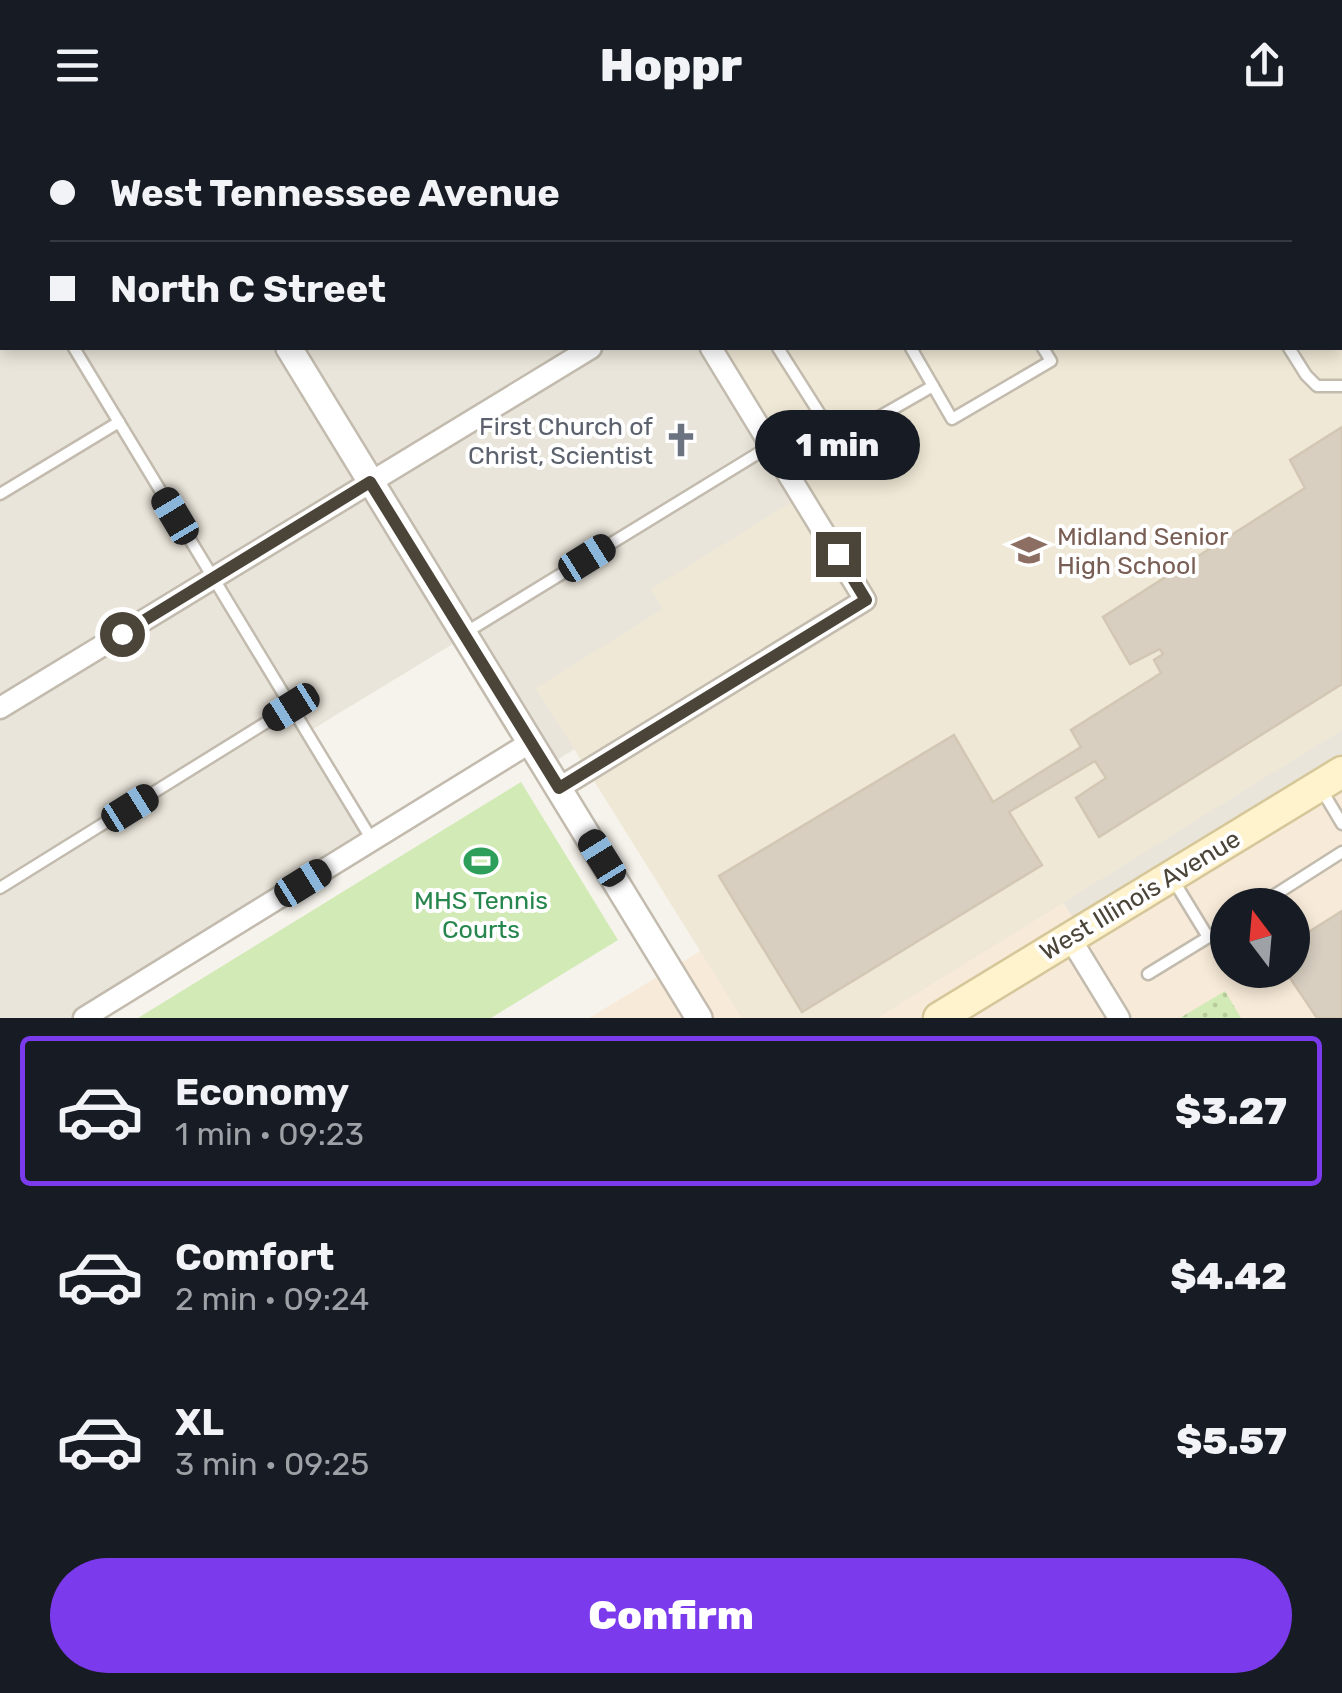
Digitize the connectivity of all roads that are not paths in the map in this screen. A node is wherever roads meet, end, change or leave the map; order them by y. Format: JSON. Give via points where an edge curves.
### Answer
{"nodes":[{"id":1,"x":75,"y":350,"type":"edge"},
{"id":2,"x":290,"y":350,"type":"edge"},
{"id":3,"x":587,"y":350,"type":"edge"},
{"id":4,"x":713,"y":350,"type":"edge"},
{"id":5,"x":779,"y":350,"type":"edge"},
{"id":6,"x":912,"y":350,"type":"edge"},
{"id":7,"x":1043,"y":350,"type":"edge"},
{"id":8,"x":1290,"y":350,"type":"edge"},
{"id":9,"x":933,"y":386,"type":"junction"},
{"id":10,"x":1342,"y":386,"type":"edge"},
{"id":11,"x":118,"y":422,"type":"junction"},
{"id":12,"x":837,"y":442,"type":"junction"},
{"id":13,"x":772,"y":445,"type":"junction"},
{"id":14,"x":789,"y":473,"type":"junction"},
{"id":15,"x":370,"y":482,"type":"junction"},
{"id":16,"x":0,"y":494,"type":"edge"},
{"id":17,"x":213,"y":578,"type":"junction"},
{"id":18,"x":464,"y":634,"type":"junction"},
{"id":19,"x":291,"y":707,"type":"junction"},
{"id":20,"x":0,"y":708,"type":"edge"},
{"id":21,"x":531,"y":742,"type":"junction"},
{"id":22,"x":1331,"y":779,"type":"edge"},
{"id":23,"x":559,"y":788,"type":"junction"},
{"id":24,"x":1342,"y":824,"type":"edge"},
{"id":25,"x":372,"y":840,"type":"junction"},
{"id":26,"x":1342,"y":852,"type":"edge"},
{"id":27,"x":1170,"y":876,"type":"junction"},
{"id":28,"x":0,"y":888,"type":"edge"},
{"id":29,"x":1286,"y":888,"type":"edge"},
{"id":30,"x":1208,"y":937,"type":"joint"},
{"id":31,"x":1070,"y":938,"type":"junction"},
{"id":32,"x":1148,"y":974,"type":"dead end"},
{"id":33,"x":84,"y":1018,"type":"edge"},
{"id":34,"x":699,"y":1018,"type":"edge"},
{"id":35,"x":938,"y":1018,"type":"edge"},
{"id":36,"x":1120,"y":1018,"type":"edge"}],
"edges":[{"from":1,"to":11,"type":"lane"},
{"from":2,"to":15,"type":"street"},
{"from":3,"to":15,"type":"street"},
{"from":4,"to":13,"type":"street"},
{"from":5,"to":12,"type":"lane"},
{"from":6,"to":9,"type":"lane"},
{"from":7,"to":9,"type":"lane","via":[[1051,361],[952,420]]},
{"from":8,"to":10,"type":"lane","via":[[1317,386]]},
{"from":9,"to":12,"type":"lane"},
{"from":11,"to":16,"type":"lane"},
{"from":11,"to":17,"type":"lane"},
{"from":12,"to":14,"type":"lane"},
{"from":13,"to":14,"type":"street"},
{"from":13,"to":18,"type":"lane"},
{"from":14,"to":23,"type":"street","via":[[866,600]]},
{"from":15,"to":17,"type":"street"},
{"from":15,"to":18,"type":"street"},
{"from":17,"to":19,"type":"lane"},
{"from":17,"to":20,"type":"street"},
{"from":18,"to":21,"type":"street"},
{"from":19,"to":25,"type":"lane"},
{"from":19,"to":28,"type":"lane"},
{"from":21,"to":23,"type":"street"},
{"from":21,"to":25,"type":"street"},
{"from":22,"to":24,"type":"lane"},
{"from":22,"to":27,"type":"main road","name":"West Illinois Avenue"},
{"from":23,"to":34,"type":"street"},
{"from":25,"to":33,"type":"street"},
{"from":26,"to":29,"type":"lane"},
{"from":27,"to":30,"type":"lane"},
{"from":27,"to":31,"type":"main road","name":"West Illinois Avenue"},
{"from":30,"to":32,"type":"lane"},
{"from":31,"to":35,"type":"main road","name":"West Illinois Avenue"},
{"from":31,"to":36,"type":"street"}]}
